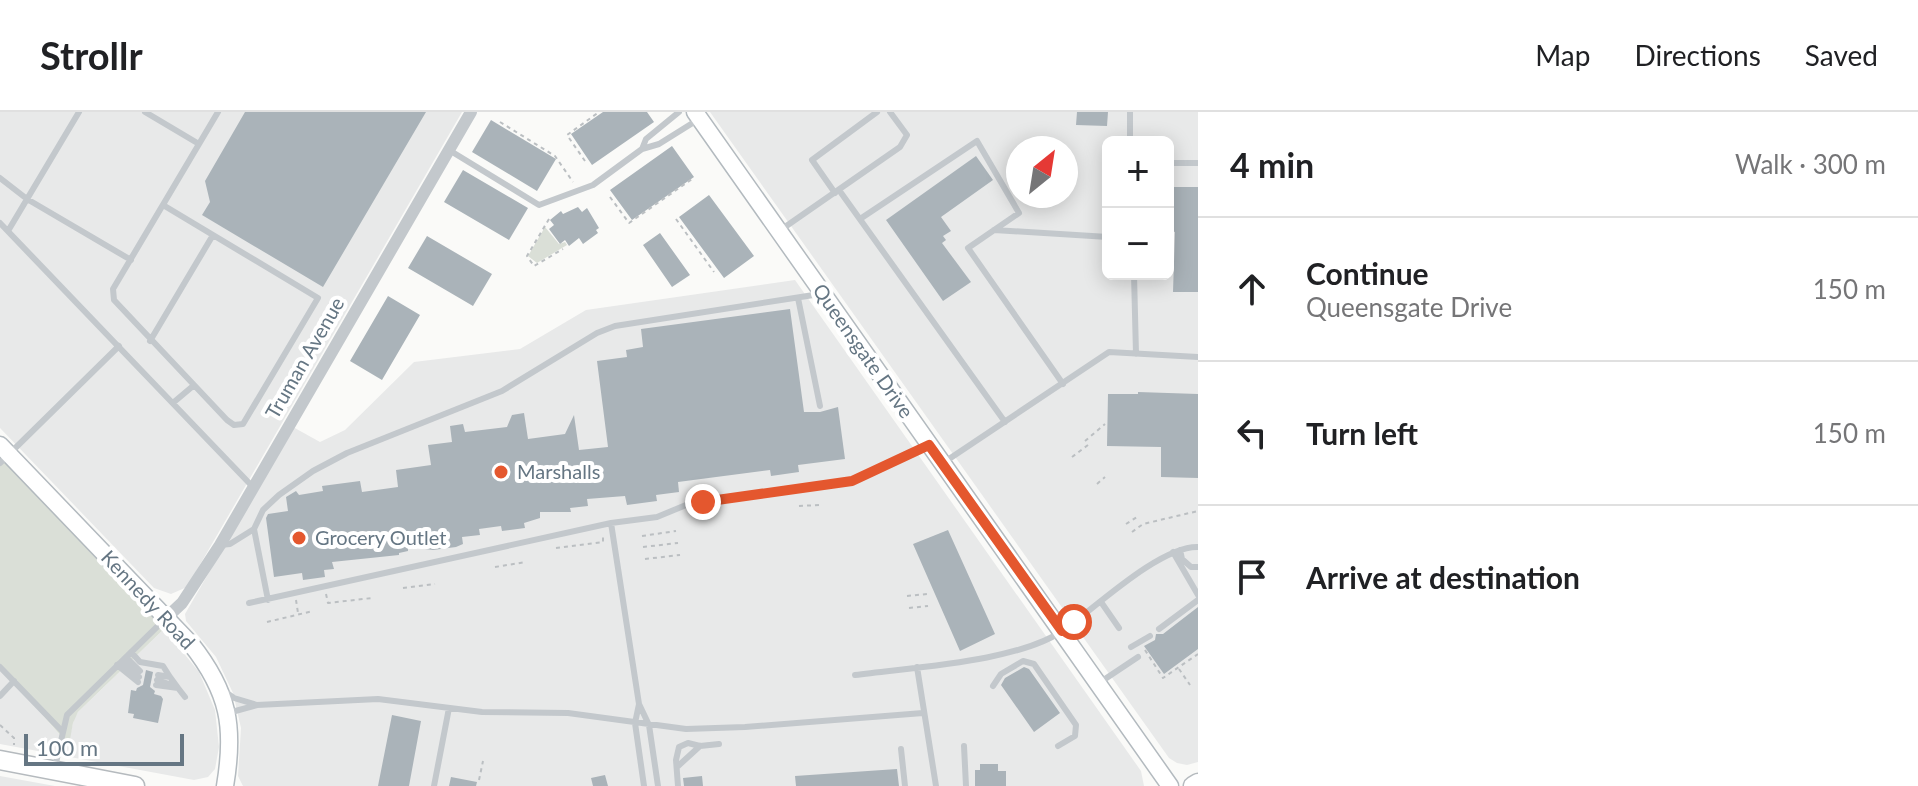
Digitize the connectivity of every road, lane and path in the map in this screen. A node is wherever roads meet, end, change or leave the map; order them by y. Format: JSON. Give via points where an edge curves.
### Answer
{"nodes":[{"id":1,"x":79,"y":112,"type":"edge"},
{"id":2,"x":145,"y":112,"type":"edge"},
{"id":3,"x":218,"y":112,"type":"edge"},
{"id":4,"x":471,"y":112,"type":"edge"},
{"id":5,"x":599,"y":112,"type":"edge"},
{"id":6,"x":679,"y":112,"type":"edge"},
{"id":7,"x":877,"y":112,"type":"edge"},
{"id":8,"x":890,"y":112,"type":"edge"},
{"id":9,"x":1130,"y":112,"type":"edge"},
{"id":10,"x":698,"y":115,"type":"edge"},
{"id":11,"x":500,"y":122,"type":"dead end"},
{"id":12,"x":1130,"y":136,"type":"edge"},
{"id":13,"x":199,"y":144,"type":"junction"},
{"id":14,"x":642,"y":149,"type":"junction"},
{"id":15,"x":449,"y":150,"type":"junction"},
{"id":16,"x":585,"y":161,"type":"dead end"},
{"id":17,"x":1174,"y":163,"type":"edge"},
{"id":18,"x":1198,"y":163,"type":"edge"},
{"id":19,"x":0,"y":178,"type":"edge"},
{"id":20,"x":692,"y":179,"type":"dead end"},
{"id":21,"x":571,"y":189,"type":"dead end"},
{"id":22,"x":837,"y":191,"type":"junction"},
{"id":23,"x":610,"y":197,"type":"dead end"},
{"id":24,"x":27,"y":199,"type":"junction"},
{"id":25,"x":163,"y":205,"type":"junction"},
{"id":26,"x":549,"y":219,"type":"dead end"},
{"id":27,"x":676,"y":219,"type":"dead end"},
{"id":28,"x":860,"y":219,"type":"junction"},
{"id":29,"x":0,"y":223,"type":"edge"},
{"id":30,"x":994,"y":230,"type":"junction"},
{"id":31,"x":8,"y":231,"type":"junction"},
{"id":32,"x":779,"y":231,"type":"junction"},
{"id":33,"x":213,"y":235,"type":"junction"},
{"id":34,"x":1102,"y":237,"type":"edge"},
{"id":35,"x":563,"y":249,"type":"dead end"},
{"id":36,"x":131,"y":260,"type":"junction"},
{"id":37,"x":714,"y":272,"type":"dead end"},
{"id":38,"x":1134,"y":280,"type":"edge"},
{"id":39,"x":823,"y":294,"type":"junction"},
{"id":40,"x":798,"y":298,"type":"junction"},
{"id":41,"x":150,"y":341,"type":"junction"},
{"id":42,"x":119,"y":346,"type":"junction"},
{"id":43,"x":1136,"y":354,"type":"junction"},
{"id":44,"x":1198,"y":357,"type":"edge"},
{"id":45,"x":1063,"y":384,"type":"junction"},
{"id":46,"x":193,"y":386,"type":"junction"},
{"id":47,"x":174,"y":402,"type":"junction"},
{"id":48,"x":820,"y":406,"type":"dead end"},
{"id":49,"x":1005,"y":422,"type":"junction"},
{"id":50,"x":1105,"y":424,"type":"dead end"},
{"id":51,"x":1085,"y":441,"type":"dead end"},
{"id":52,"x":929,"y":445,"type":"junction"},
{"id":53,"x":1088,"y":445,"type":"dead end"},
{"id":54,"x":3,"y":454,"type":"edge"},
{"id":55,"x":1072,"y":457,"type":"dead end"},
{"id":56,"x":943,"y":464,"type":"junction"},
{"id":57,"x":1105,"y":477,"type":"dead end"},
{"id":58,"x":1097,"y":484,"type":"dead end"},
{"id":59,"x":253,"y":487,"type":"junction"},
{"id":60,"x":819,"y":505,"type":"dead end"},
{"id":61,"x":799,"y":506,"type":"dead end"},
{"id":62,"x":1198,"y":511,"type":"edge"},
{"id":63,"x":1137,"y":517,"type":"dead end"},
{"id":64,"x":611,"y":523,"type":"junction"},
{"id":65,"x":1126,"y":524,"type":"dead end"},
{"id":66,"x":254,"y":529,"type":"junction"},
{"id":67,"x":676,"y":531,"type":"dead end"},
{"id":68,"x":1132,"y":532,"type":"dead end"},
{"id":69,"x":642,"y":536,"type":"dead end"},
{"id":70,"x":603,"y":542,"type":"dead end"},
{"id":71,"x":678,"y":543,"type":"dead end"},
{"id":72,"x":220,"y":545,"type":"junction"},
{"id":73,"x":643,"y":547,"type":"dead end"},
{"id":74,"x":1198,"y":547,"type":"edge"},
{"id":75,"x":556,"y":548,"type":"dead end"},
{"id":76,"x":1176,"y":551,"type":"junction"},
{"id":77,"x":680,"y":555,"type":"dead end"},
{"id":78,"x":645,"y":559,"type":"dead end"},
{"id":79,"x":526,"y":562,"type":"dead end"},
{"id":80,"x":495,"y":567,"type":"dead end"},
{"id":81,"x":1198,"y":567,"type":"edge"},
{"id":82,"x":435,"y":584,"type":"dead end"},
{"id":83,"x":403,"y":588,"type":"dead end"},
{"id":84,"x":927,"y":594,"type":"dead end"},
{"id":85,"x":907,"y":596,"type":"dead end"},
{"id":86,"x":372,"y":598,"type":"dead end"},
{"id":87,"x":1198,"y":598,"type":"edge"},
{"id":88,"x":268,"y":600,"type":"junction"},
{"id":89,"x":1101,"y":602,"type":"junction"},
{"id":90,"x":249,"y":603,"type":"dead end"},
{"id":91,"x":328,"y":603,"type":"dead end"},
{"id":92,"x":928,"y":606,"type":"dead end"},
{"id":93,"x":909,"y":608,"type":"dead end"},
{"id":94,"x":313,"y":611,"type":"dead end"},
{"id":95,"x":166,"y":618,"type":"junction"},
{"id":96,"x":267,"y":622,"type":"dead end"},
{"id":97,"x":1119,"y":628,"type":"dead end"},
{"id":98,"x":1159,"y":629,"type":"dead end"},
{"id":99,"x":1062,"y":631,"type":"junction"},
{"id":100,"x":1150,"y":636,"type":"dead end"},
{"id":101,"x":1142,"y":646,"type":"dead end"},
{"id":102,"x":1131,"y":647,"type":"dead end"},
{"id":103,"x":1198,"y":654,"type":"edge"},
{"id":104,"x":1138,"y":657,"type":"dead end"},
{"id":105,"x":124,"y":659,"type":"junction"},
{"id":106,"x":0,"y":667,"type":"edge"},
{"id":107,"x":917,"y":667,"type":"junction"},
{"id":108,"x":1178,"y":668,"type":"junction"},
{"id":109,"x":855,"y":675,"type":"dead end"},
{"id":110,"x":170,"y":677,"type":"junction"},
{"id":111,"x":14,"y":681,"type":"junction"},
{"id":112,"x":217,"y":683,"type":"junction"},
{"id":113,"x":1099,"y":683,"type":"junction"},
{"id":114,"x":1190,"y":685,"type":"dead end"},
{"id":115,"x":993,"y":686,"type":"dead end"},
{"id":116,"x":178,"y":688,"type":"junction"},
{"id":117,"x":0,"y":696,"type":"edge"},
{"id":118,"x":185,"y":697,"type":"dead end"},
{"id":119,"x":639,"y":704,"type":"junction"},
{"id":120,"x":257,"y":705,"type":"junction"},
{"id":121,"x":449,"y":708,"type":"junction"},
{"id":122,"x":228,"y":713,"type":"junction"},
{"id":123,"x":923,"y":713,"type":"junction"},
{"id":124,"x":635,"y":723,"type":"junction"},
{"id":125,"x":0,"y":725,"type":"edge"},
{"id":126,"x":649,"y":725,"type":"junction"},
{"id":127,"x":62,"y":731,"type":"junction"},
{"id":128,"x":719,"y":744,"type":"dead end"},
{"id":129,"x":14,"y":745,"type":"dead end"},
{"id":130,"x":700,"y":746,"type":"junction"},
{"id":131,"x":964,"y":746,"type":"dead end"},
{"id":132,"x":1058,"y":746,"type":"dead end"},
{"id":133,"x":901,"y":749,"type":"dead end"},
{"id":134,"x":0,"y":760,"type":"edge"},
{"id":135,"x":483,"y":761,"type":"dead end"},
{"id":136,"x":677,"y":767,"type":"junction"},
{"id":137,"x":55,"y":770,"type":"junction"},
{"id":138,"x":479,"y":780,"type":"dead end"},
{"id":139,"x":1198,"y":783,"type":"edge"},
{"id":140,"x":135,"y":786,"type":"edge"},
{"id":141,"x":225,"y":786,"type":"edge"},
{"id":142,"x":434,"y":786,"type":"edge"},
{"id":143,"x":644,"y":786,"type":"edge"},
{"id":144,"x":658,"y":786,"type":"edge"},
{"id":145,"x":678,"y":786,"type":"edge"},
{"id":146,"x":905,"y":786,"type":"edge"},
{"id":147,"x":936,"y":786,"type":"edge"},
{"id":148,"x":966,"y":786,"type":"edge"},
{"id":149,"x":1170,"y":786,"type":"edge"},
{"id":150,"x":1193,"y":786,"type":"edge"}],
"edges":[{"from":1,"to":24,"type":"lane"},
{"from":2,"to":13,"type":"lane"},
{"from":3,"to":13,"type":"lane"},
{"from":4,"to":15,"type":"street","name":"Truman Avenue"},
{"from":5,"to":16,"type":"path","via":[[567,135]]},
{"from":6,"to":14,"type":"lane","via":[[646,139]]},
{"from":7,"to":22,"type":"lane","via":[[812,160]]},
{"from":8,"to":22,"type":"lane","via":[[907,135],[900,147]]},
{"from":9,"to":12,"type":"lane"},
{"from":10,"to":14,"type":"lane","via":[[659,144]]},
{"from":10,"to":32,"type":"street","name":"Queensgate Drive"},
{"from":11,"to":21,"type":"path","via":[[555,156],[575,185]]},
{"from":13,"to":25,"type":"lane"},
{"from":14,"to":15,"type":"lane","via":[[593,185],[539,205]]},
{"from":15,"to":59,"type":"street","name":"Truman Avenue"},
{"from":17,"to":18,"type":"lane"},
{"from":19,"to":24,"type":"lane"},
{"from":20,"to":23,"type":"path","via":[[629,223]]},
{"from":22,"to":28,"type":"lane"},
{"from":22,"to":32,"type":"lane"},
{"from":24,"to":31,"type":"lane"},
{"from":24,"to":36,"type":"lane"},
{"from":25,"to":33,"type":"lane"},
{"from":25,"to":36,"type":"lane"},
{"from":26,"to":35,"type":"path","via":[[529,261],[534,266]]},
{"from":27,"to":37,"type":"path"},
{"from":28,"to":30,"type":"lane","via":[[977,141],[1019,213]]},
{"from":28,"to":49,"type":"lane"},
{"from":29,"to":31,"type":"lane"},
{"from":30,"to":34,"type":"lane"},
{"from":30,"to":45,"type":"lane","via":[[968,248]]},
{"from":31,"to":42,"type":"lane"},
{"from":32,"to":39,"type":"street","name":"Queensgate Drive"},
{"from":33,"to":41,"type":"lane"},
{"from":33,"to":46,"type":"lane","via":[[318,298],[243,424],[227,420]]},
{"from":36,"to":41,"type":"lane","via":[[113,289],[114,300]]},
{"from":38,"to":43,"type":"lane"},
{"from":39,"to":40,"type":"lane"},
{"from":39,"to":52,"type":"street","name":"Queensgate Drive"},
{"from":40,"to":48,"type":"lane"},
{"from":40,"to":66,"type":"lane","via":[[597,333],[502,391],[313,471],[263,510]]},
{"from":41,"to":46,"type":"lane"},
{"from":42,"to":47,"type":"lane"},
{"from":42,"to":54,"type":"lane"},
{"from":43,"to":44,"type":"lane"},
{"from":43,"to":45,"type":"lane","via":[[1109,352]]},
{"from":45,"to":49,"type":"lane"},
{"from":46,"to":47,"type":"lane"},
{"from":47,"to":59,"type":"lane"},
{"from":49,"to":56,"type":"lane"},
{"from":50,"to":51,"type":"path"},
{"from":52,"to":56,"type":"street","name":"Queensgate Drive"},
{"from":52,"to":64,"type":"lane","via":[[852,481],[686,505],[657,517]]},
{"from":53,"to":55,"type":"path"},
{"from":54,"to":95,"type":"street","name":"Kennedy Road"},
{"from":56,"to":99,"type":"street","name":"Queensgate Drive"},
{"from":57,"to":58,"type":"path"},
{"from":59,"to":72,"type":"street","name":"Truman Avenue"},
{"from":60,"to":61,"type":"path"},
{"from":62,"to":68,"type":"path","via":[[1143,524]]},
{"from":63,"to":65,"type":"path"},
{"from":64,"to":88,"type":"lane"},
{"from":64,"to":119,"type":"lane"},
{"from":66,"to":72,"type":"lane"},
{"from":66,"to":88,"type":"lane"},
{"from":67,"to":69,"type":"path"},
{"from":70,"to":75,"type":"path"},
{"from":71,"to":73,"type":"path"},
{"from":72,"to":95,"type":"street","name":"Truman Avenue"},
{"from":74,"to":76,"type":"lane"},
{"from":76,"to":81,"type":"lane","via":[[1191,567]]},
{"from":76,"to":87,"type":"lane"},
{"from":76,"to":89,"type":"lane"},
{"from":77,"to":78,"type":"path"},
{"from":79,"to":80,"type":"path"},
{"from":82,"to":83,"type":"path"},
{"from":84,"to":85,"type":"path"},
{"from":86,"to":91,"type":"path"},
{"from":87,"to":98,"type":"lane"},
{"from":88,"to":90,"type":"lane"},
{"from":89,"to":97,"type":"lane"},
{"from":89,"to":99,"type":"lane"},
{"from":92,"to":93,"type":"path"},
{"from":94,"to":96,"type":"path"},
{"from":95,"to":105,"type":"lane"},
{"from":95,"to":112,"type":"street","name":"Kennedy Road"},
{"from":99,"to":107,"type":"lane","via":[[1027,648]]},
{"from":99,"to":113,"type":"street","name":"Queensgate Drive"},
{"from":100,"to":102,"type":"lane"},
{"from":101,"to":108,"type":"path","via":[[1163,678]]},
{"from":103,"to":108,"type":"path"},
{"from":104,"to":113,"type":"lane"},
{"from":105,"to":105,"type":"lane","via":[[139,677]]},
{"from":105,"to":110,"type":"lane","via":[[163,666]]},
{"from":105,"to":127,"type":"lane","via":[[72,709]]},
{"from":106,"to":111,"type":"lane"},
{"from":107,"to":109,"type":"lane"},
{"from":107,"to":123,"type":"lane"},
{"from":108,"to":114,"type":"path"},
{"from":110,"to":116,"type":"lane"},
{"from":110,"to":116,"type":"lane","via":[[157,680]]},
{"from":111,"to":117,"type":"lane"},
{"from":111,"to":127,"type":"lane"},
{"from":112,"to":120,"type":"lane","via":[[234,698]]},
{"from":112,"to":122,"type":"street","name":"Kennedy Road"},
{"from":113,"to":149,"type":"street","name":"Queensgate Drive"},
{"from":115,"to":132,"type":"lane","via":[[1001,674],[1023,661],[1034,664],[1076,725],[1075,736]]},
{"from":116,"to":118,"type":"lane"},
{"from":119,"to":124,"type":"lane"},
{"from":119,"to":126,"type":"lane"},
{"from":120,"to":121,"type":"lane","via":[[356,699]]},
{"from":120,"to":122,"type":"lane"},
{"from":121,"to":124,"type":"lane","via":[[568,713]]},
{"from":121,"to":142,"type":"lane"},
{"from":122,"to":141,"type":"street","name":"Kennedy Road","via":[[231,748]]},
{"from":123,"to":126,"type":"lane","via":[[730,728]]},
{"from":123,"to":147,"type":"lane"},
{"from":124,"to":126,"type":"lane"},
{"from":124,"to":143,"type":"lane"},
{"from":125,"to":129,"type":"path","via":[[14,738]]},
{"from":126,"to":144,"type":"lane"},
{"from":127,"to":137,"type":"lane"},
{"from":128,"to":130,"type":"lane"},
{"from":130,"to":136,"type":"lane"},
{"from":130,"to":136,"type":"lane","via":[[679,747]]},
{"from":131,"to":148,"type":"lane"},
{"from":133,"to":146,"type":"lane"},
{"from":134,"to":137,"type":"main road"},
{"from":135,"to":138,"type":"path"},
{"from":136,"to":145,"type":"lane"},
{"from":137,"to":140,"type":"main road"},
{"from":139,"to":150,"type":"main road"}]}
